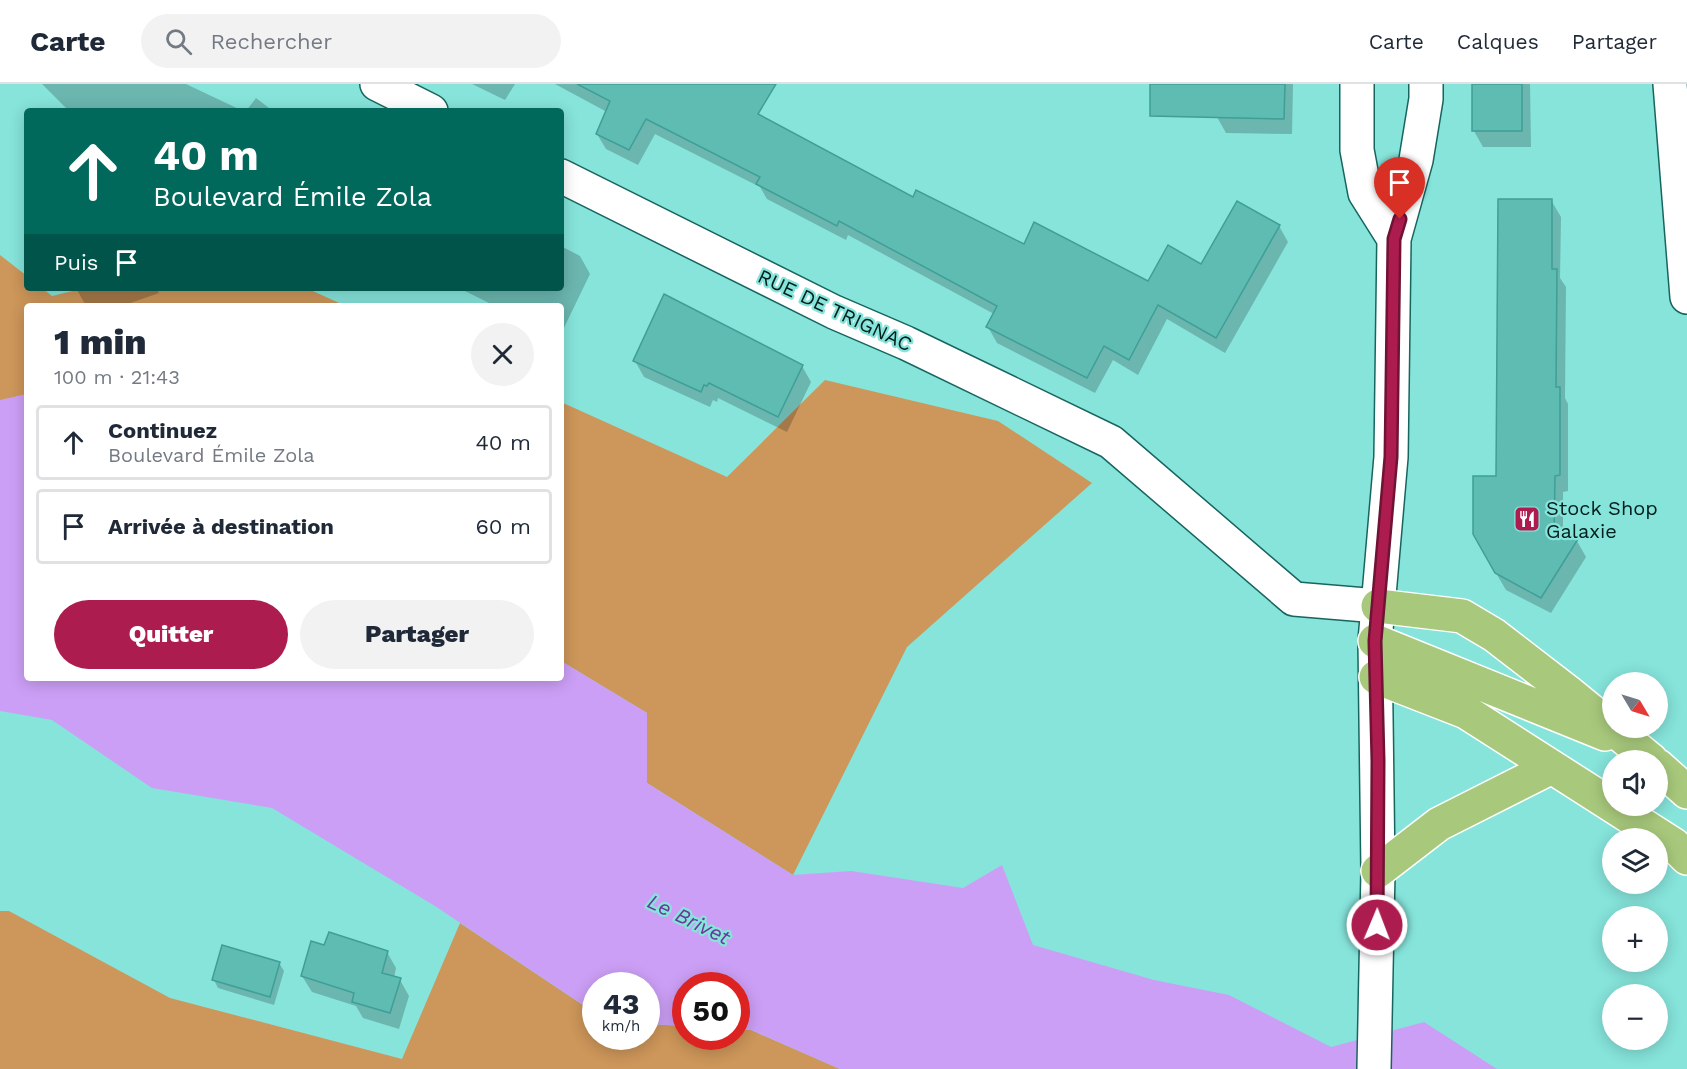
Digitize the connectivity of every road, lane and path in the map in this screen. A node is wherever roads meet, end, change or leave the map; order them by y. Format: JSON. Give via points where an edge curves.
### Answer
{"nodes":[{"id":1,"x":377,"y":84,"type":"edge"},
{"id":2,"x":1357,"y":84,"type":"edge"},
{"id":3,"x":1426,"y":84,"type":"edge"},
{"id":4,"x":1670,"y":84,"type":"edge"},
{"id":5,"x":425,"y":108,"type":"edge"},
{"id":6,"x":564,"y":177,"type":"edge"},
{"id":7,"x":1394,"y":239,"type":"junction"},
{"id":8,"x":1687,"y":297,"type":"edge"},
{"id":9,"x":1378,"y":606,"type":"junction"},
{"id":10,"x":1375,"y":641,"type":"junction"},
{"id":11,"x":1376,"y":677,"type":"junction"},
{"id":12,"x":1630,"y":750,"type":"edge"},
{"id":13,"x":1639,"y":750,"type":"edge"},
{"id":14,"x":1552,"y":767,"type":"junction"},
{"id":15,"x":1668,"y":775,"type":"edge"},
{"id":16,"x":1687,"y":792,"type":"edge"},
{"id":17,"x":1687,"y":858,"type":"edge"},
{"id":18,"x":1378,"y":871,"type":"junction"},
{"id":19,"x":1374,"y":1069,"type":"edge"}],
"edges":[{"from":1,"to":5,"type":"street"},
{"from":2,"to":7,"type":"street","via":[[1357,150],[1365,193]]},
{"from":3,"to":7,"type":"street","via":[[1416,160]]},
{"from":4,"to":8,"type":"street"},
{"from":6,"to":9,"type":"street","name":"RUE DE TRIGNAC","via":[[834,312],[1111,442],[1294,599]]},
{"from":7,"to":9,"type":"street","via":[[1391,457]]},
{"from":9,"to":10,"type":"street"},
{"from":9,"to":13,"type":"highway","via":[[1462,616],[1494,635]]},
{"from":10,"to":11,"type":"street"},
{"from":10,"to":12,"type":"highway"},
{"from":11,"to":14,"type":"highway","via":[[1466,712]]},
{"from":11,"to":18,"type":"street"},
{"from":14,"to":17,"type":"highway","via":[[1674,845]]},
{"from":14,"to":18,"type":"highway","via":[[1439,824]]},
{"from":15,"to":16,"type":"highway"},
{"from":18,"to":19,"type":"street"}]}
